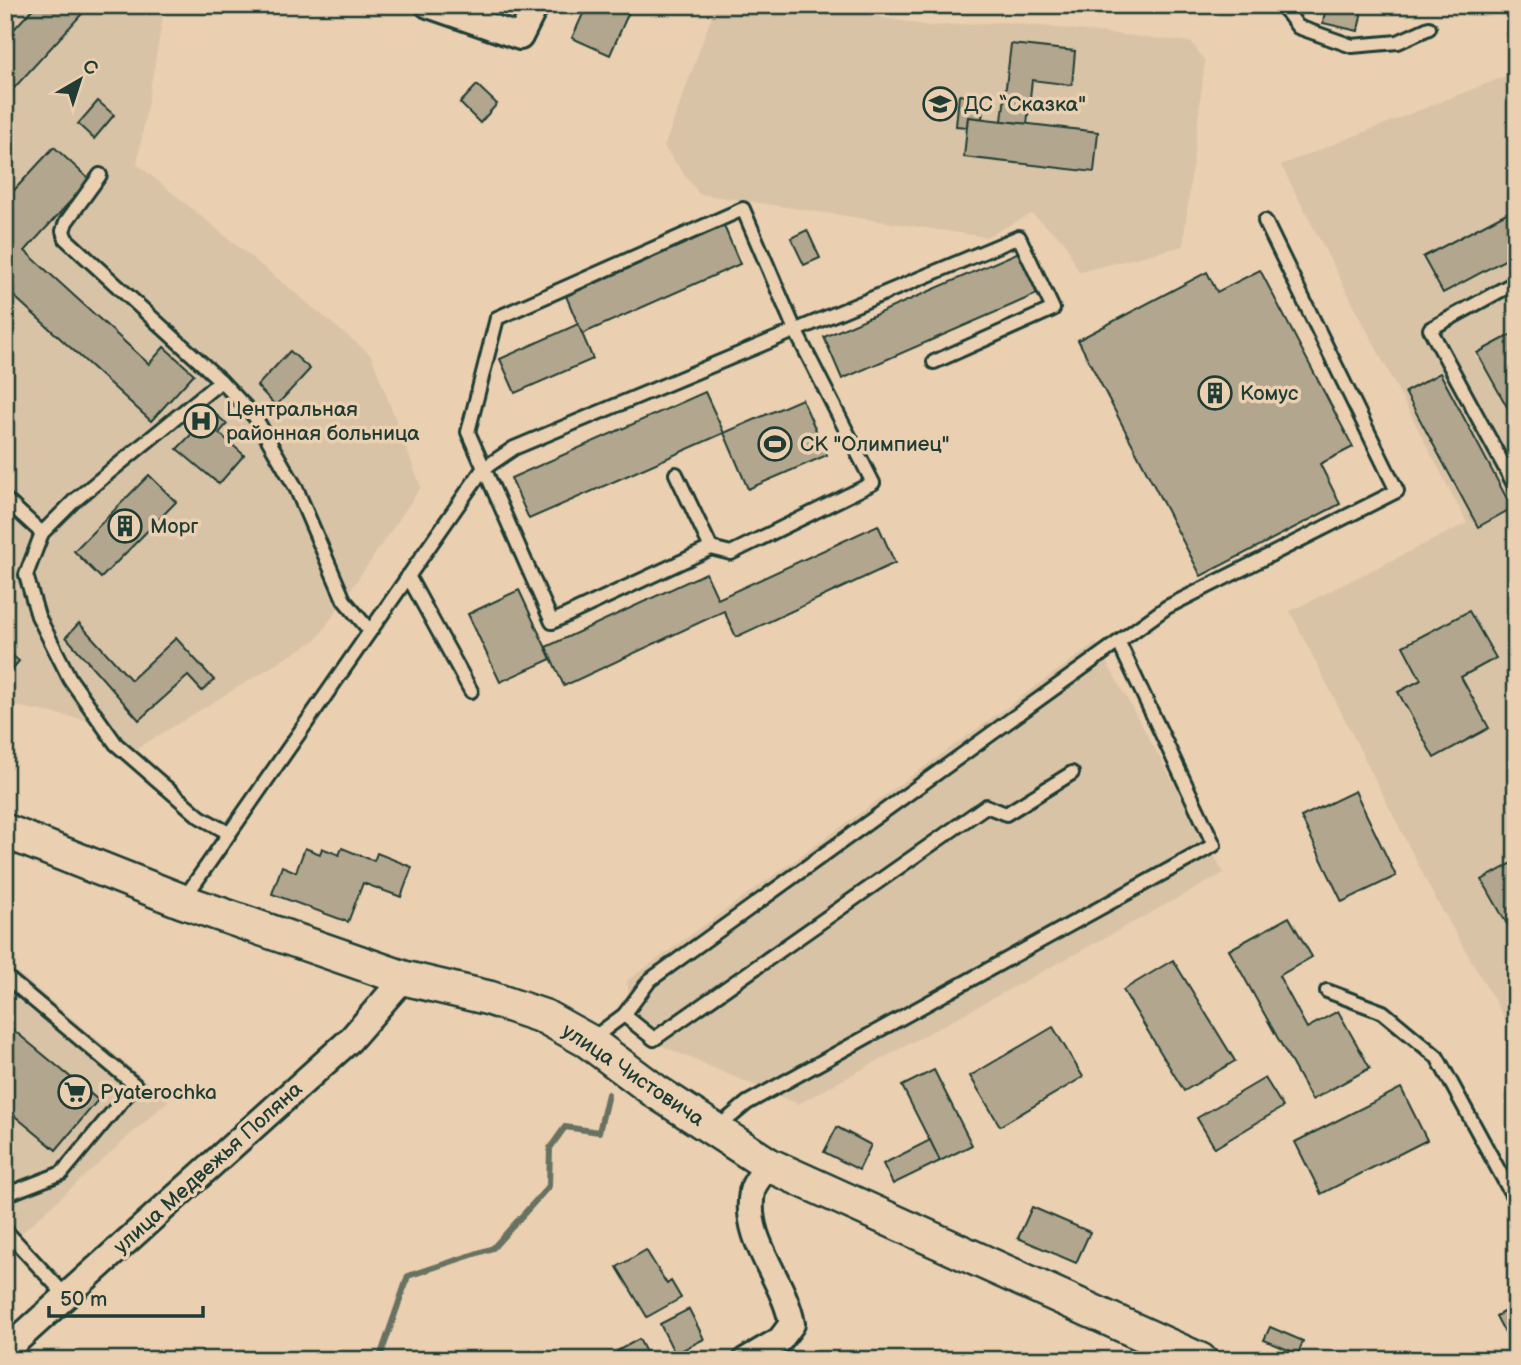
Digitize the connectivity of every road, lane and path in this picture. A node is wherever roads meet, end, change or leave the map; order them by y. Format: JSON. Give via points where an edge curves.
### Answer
{"nodes":[{"id":1,"x":428,"y":5,"type":"edge"},
{"id":2,"x":536,"y":5,"type":"edge"},
{"id":3,"x":1282,"y":5,"type":"edge"},
{"id":4,"x":1430,"y":28,"type":"dead end"},
{"id":5,"x":100,"y":175,"type":"dead end"},
{"id":6,"x":1265,"y":221,"type":"dead end"},
{"id":7,"x":1516,"y":282,"type":"edge"},
{"id":8,"x":795,"y":330,"type":"junction"},
{"id":9,"x":934,"y":362,"type":"dead end"},
{"id":10,"x":221,"y":381,"type":"junction"},
{"id":11,"x":483,"y":469,"type":"junction"},
{"id":12,"x":676,"y":474,"type":"dead end"},
{"id":13,"x":1516,"y":488,"type":"edge"},
{"id":14,"x":5,"y":499,"type":"edge"},
{"id":15,"x":42,"y":533,"type":"junction"},
{"id":16,"x":711,"y":548,"type":"junction"},
{"id":17,"x":408,"y":576,"type":"junction"},
{"id":18,"x":370,"y":631,"type":"junction"},
{"id":19,"x":1119,"y":643,"type":"junction"},
{"id":20,"x":471,"y":691,"type":"dead end"},
{"id":21,"x":1072,"y":773,"type":"dead end"},
{"id":22,"x":227,"y":832,"type":"junction"},
{"id":23,"x":6,"y":834,"type":"edge"},
{"id":24,"x":182,"y":901,"type":"junction"},
{"id":25,"x":5,"y":976,"type":"edge"},
{"id":26,"x":404,"y":978,"type":"junction"},
{"id":27,"x":1327,"y":991,"type":"dead end"},
{"id":28,"x":624,"y":1015,"type":"junction"},
{"id":29,"x":589,"y":1041,"type":"junction"},
{"id":30,"x":715,"y":1130,"type":"junction"},
{"id":31,"x":769,"y":1165,"type":"junction"},
{"id":32,"x":5,"y":1195,"type":"edge"},
{"id":33,"x":1516,"y":1202,"type":"edge"},
{"id":34,"x":5,"y":1230,"type":"edge"},
{"id":35,"x":66,"y":1296,"type":"junction"},
{"id":36,"x":5,"y":1350,"type":"edge"},
{"id":37,"x":746,"y":1360,"type":"edge"},
{"id":38,"x":1200,"y":1360,"type":"edge"}],
"edges":[{"from":1,"to":2,"type":"street","via":[[520,37]]},
{"from":3,"to":4,"type":"lane","via":[[1298,27],[1352,46],[1398,42]]},
{"from":5,"to":10,"type":"lane","via":[[66,222],[66,239]]},
{"from":6,"to":19,"type":"lane","via":[[1397,491],[1167,607]]},
{"from":7,"to":13,"type":"lane","via":[[1430,329]]},
{"from":8,"to":9,"type":"lane","via":[[1019,237],[1053,309]]},
{"from":8,"to":11,"type":"lane","via":[[514,448]]},
{"from":8,"to":11,"type":"lane","via":[[743,209],[497,318],[468,432]]},
{"from":8,"to":16,"type":"lane","via":[[873,483],[732,553]]},
{"from":10,"to":15,"type":"lane","via":[[74,501]]},
{"from":10,"to":18,"type":"lane","via":[[255,417],[296,488],[344,600]]},
{"from":11,"to":16,"type":"lane","via":[[552,622]]},
{"from":11,"to":17,"type":"lane"},
{"from":12,"to":16,"type":"lane"},
{"from":14,"to":15,"type":"lane"},
{"from":15,"to":22,"type":"lane","via":[[26,575],[38,615],[70,679],[116,744],[200,817]]},
{"from":17,"to":18,"type":"lane"},
{"from":17,"to":20,"type":"lane"},
{"from":18,"to":22,"type":"lane"},
{"from":19,"to":28,"type":"lane","via":[[650,980]]},
{"from":19,"to":30,"type":"lane","via":[[1214,845],[747,1103]]},
{"from":21,"to":28,"type":"lane","via":[[1006,814],[986,806],[654,1039]]},
{"from":22,"to":24,"type":"lane"},
{"from":23,"to":24,"type":"street","name":"улица Чистовича"},
{"from":24,"to":26,"type":"street","name":"улица Чистовича"},
{"from":25,"to":32,"type":"lane","via":[[135,1085],[62,1173]]},
{"from":26,"to":29,"type":"street","name":"улица Чистовича","via":[[545,1017]]},
{"from":26,"to":35,"type":"street","name":"улица Медвежья Поляна","via":[[350,1040]]},
{"from":27,"to":33,"type":"lane","via":[[1383,1012],[1437,1057]]},
{"from":28,"to":29,"type":"lane"},
{"from":29,"to":30,"type":"street","name":"улица Чистовича"},
{"from":30,"to":31,"type":"street","name":"улица Чистовича"},
{"from":31,"to":37,"type":"street","via":[[751,1190],[755,1241],[788,1300],[792,1324],[780,1340]]},
{"from":31,"to":38,"type":"street","name":"улица Чистовича"},
{"from":34,"to":35,"type":"lane"},
{"from":35,"to":36,"type":"street","name":"улица Медвежья Поляна"}]}
